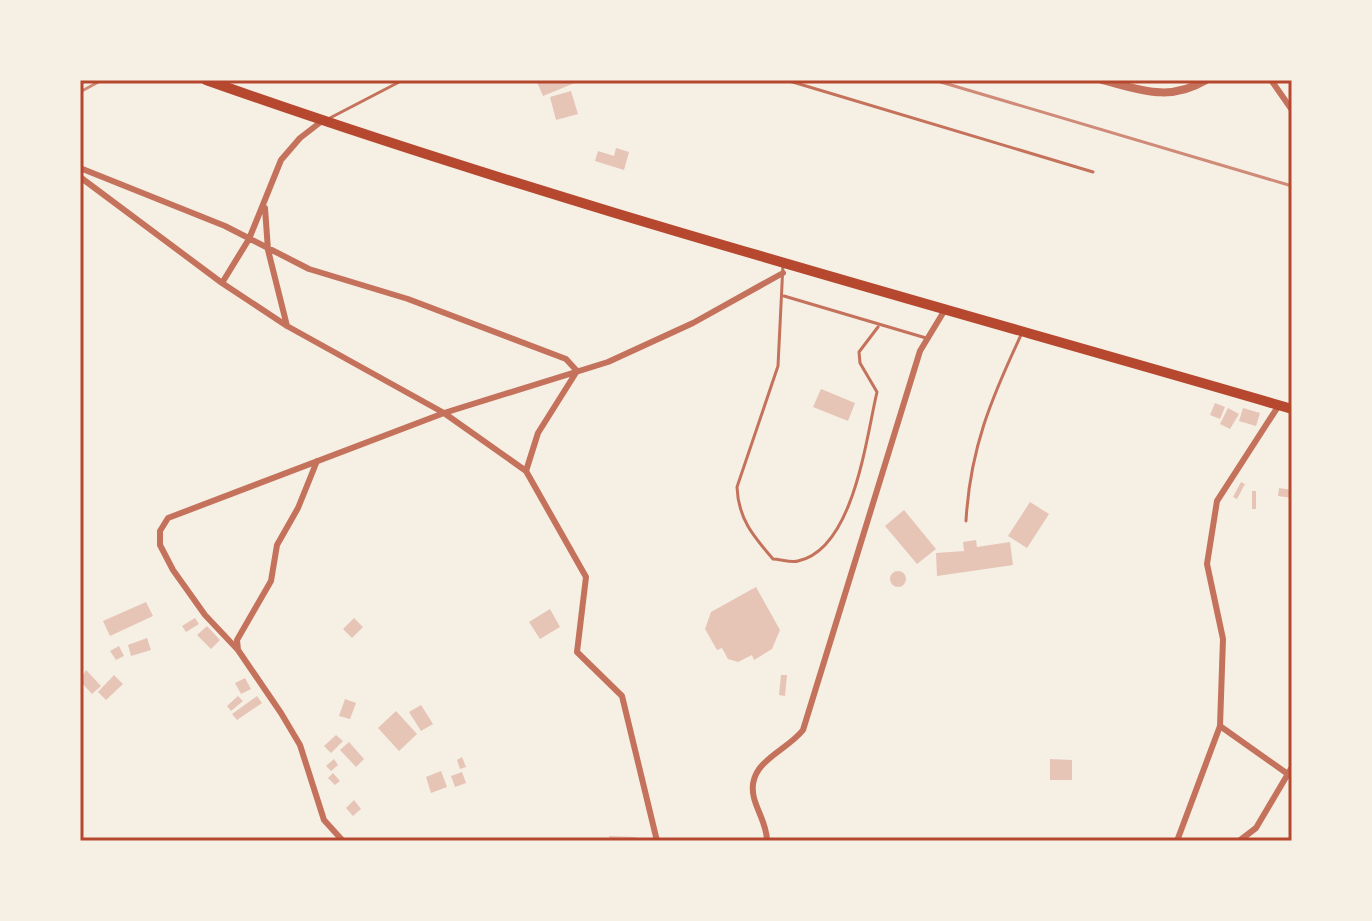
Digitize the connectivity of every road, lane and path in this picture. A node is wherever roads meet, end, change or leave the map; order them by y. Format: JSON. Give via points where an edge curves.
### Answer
{"nodes":[{"id":1,"x":206,"y":80,"type":"edge"},
{"id":2,"x":403,"y":80,"type":"edge"},
{"id":3,"x":786,"y":80,"type":"edge"},
{"id":4,"x":1102,"y":80,"type":"edge"},
{"id":5,"x":1206,"y":80,"type":"edge"},
{"id":6,"x":1271,"y":80,"type":"edge"},
{"id":7,"x":1292,"y":110,"type":"edge"},
{"id":8,"x":322,"y":121,"type":"junction"},
{"id":9,"x":80,"y":168,"type":"edge"},
{"id":10,"x":1093,"y":172,"type":"dead end"},
{"id":11,"x":80,"y":177,"type":"edge"},
{"id":12,"x":264,"y":203,"type":"junction"},
{"id":13,"x":249,"y":239,"type":"junction"},
{"id":14,"x":268,"y":250,"type":"junction"},
{"id":15,"x":783,"y":260,"type":"junction"},
{"id":16,"x":783,"y":273,"type":"junction"},
{"id":17,"x":222,"y":283,"type":"junction"},
{"id":18,"x":784,"y":296,"type":"junction"},
{"id":19,"x":946,"y":308,"type":"junction"},
{"id":20,"x":287,"y":326,"type":"junction"},
{"id":21,"x":878,"y":327,"type":"junction"},
{"id":22,"x":1023,"y":330,"type":"junction"},
{"id":23,"x":930,"y":339,"type":"junction"},
{"id":24,"x":577,"y":371,"type":"junction"},
{"id":25,"x":1279,"y":405,"type":"junction"},
{"id":26,"x":1292,"y":409,"type":"edge"},
{"id":27,"x":444,"y":413,"type":"junction"},
{"id":28,"x":317,"y":461,"type":"junction"},
{"id":29,"x":526,"y":471,"type":"junction"},
{"id":30,"x":966,"y":521,"type":"dead end"},
{"id":31,"x":238,"y":650,"type":"junction"},
{"id":32,"x":1220,"y":726,"type":"junction"},
{"id":33,"x":1291,"y":773,"type":"edge"},
{"id":34,"x":343,"y":841,"type":"edge"},
{"id":35,"x":657,"y":841,"type":"edge"},
{"id":36,"x":767,"y":841,"type":"edge"},
{"id":37,"x":1177,"y":841,"type":"edge"},
{"id":38,"x":1239,"y":841,"type":"edge"}],
"edges":[{"from":1,"to":8,"type":"main road"},
{"from":2,"to":8,"type":"lane"},
{"from":3,"to":10,"type":"lane"},
{"from":4,"to":5,"type":"street","via":[[1165,95]]},
{"from":6,"to":7,"type":"street"},
{"from":8,"to":12,"type":"street","via":[[281,160]]},
{"from":8,"to":15,"type":"main road"},
{"from":9,"to":13,"type":"street"},
{"from":11,"to":17,"type":"street"},
{"from":12,"to":13,"type":"street"},
{"from":12,"to":14,"type":"street"},
{"from":13,"to":14,"type":"street"},
{"from":13,"to":17,"type":"street"},
{"from":14,"to":20,"type":"street"},
{"from":14,"to":24,"type":"street","via":[[309,269],[492,329],[566,359]]},
{"from":15,"to":16,"type":"lane"},
{"from":15,"to":19,"type":"main road"},
{"from":16,"to":18,"type":"lane"},
{"from":16,"to":24,"type":"street","via":[[693,323]]},
{"from":17,"to":20,"type":"street"},
{"from":18,"to":21,"type":"lane"},
{"from":18,"to":21,"type":"lane","via":[[778,366],[737,487],[738,507],[750,533],[773,559],[798,561],[821,548],[847,516],[877,392],[859,352]]},
{"from":19,"to":22,"type":"main road"},
{"from":19,"to":23,"type":"street"},
{"from":20,"to":27,"type":"street"},
{"from":21,"to":23,"type":"lane"},
{"from":22,"to":25,"type":"main road"},
{"from":22,"to":30,"type":"lane","via":[[979,432]]},
{"from":23,"to":36,"type":"street","via":[[920,351],[803,730],[755,772],[751,786]]},
{"from":24,"to":27,"type":"street"},
{"from":24,"to":29,"type":"street","via":[[538,433]]},
{"from":25,"to":26,"type":"main road"},
{"from":25,"to":32,"type":"street","via":[[1217,501],[1207,564],[1223,639]]},
{"from":27,"to":28,"type":"street"},
{"from":27,"to":29,"type":"street"},
{"from":28,"to":31,"type":"street","via":[[277,545],[271,581],[237,640]]},
{"from":28,"to":31,"type":"street","via":[[168,518],[160,531],[160,545],[173,570]]},
{"from":29,"to":35,"type":"street","via":[[586,577],[577,652],[622,696]]},
{"from":31,"to":34,"type":"street","via":[[300,745],[324,820]]},
{"from":32,"to":33,"type":"street"},
{"from":32,"to":37,"type":"street"},
{"from":33,"to":38,"type":"street","via":[[1256,828]]}]}
